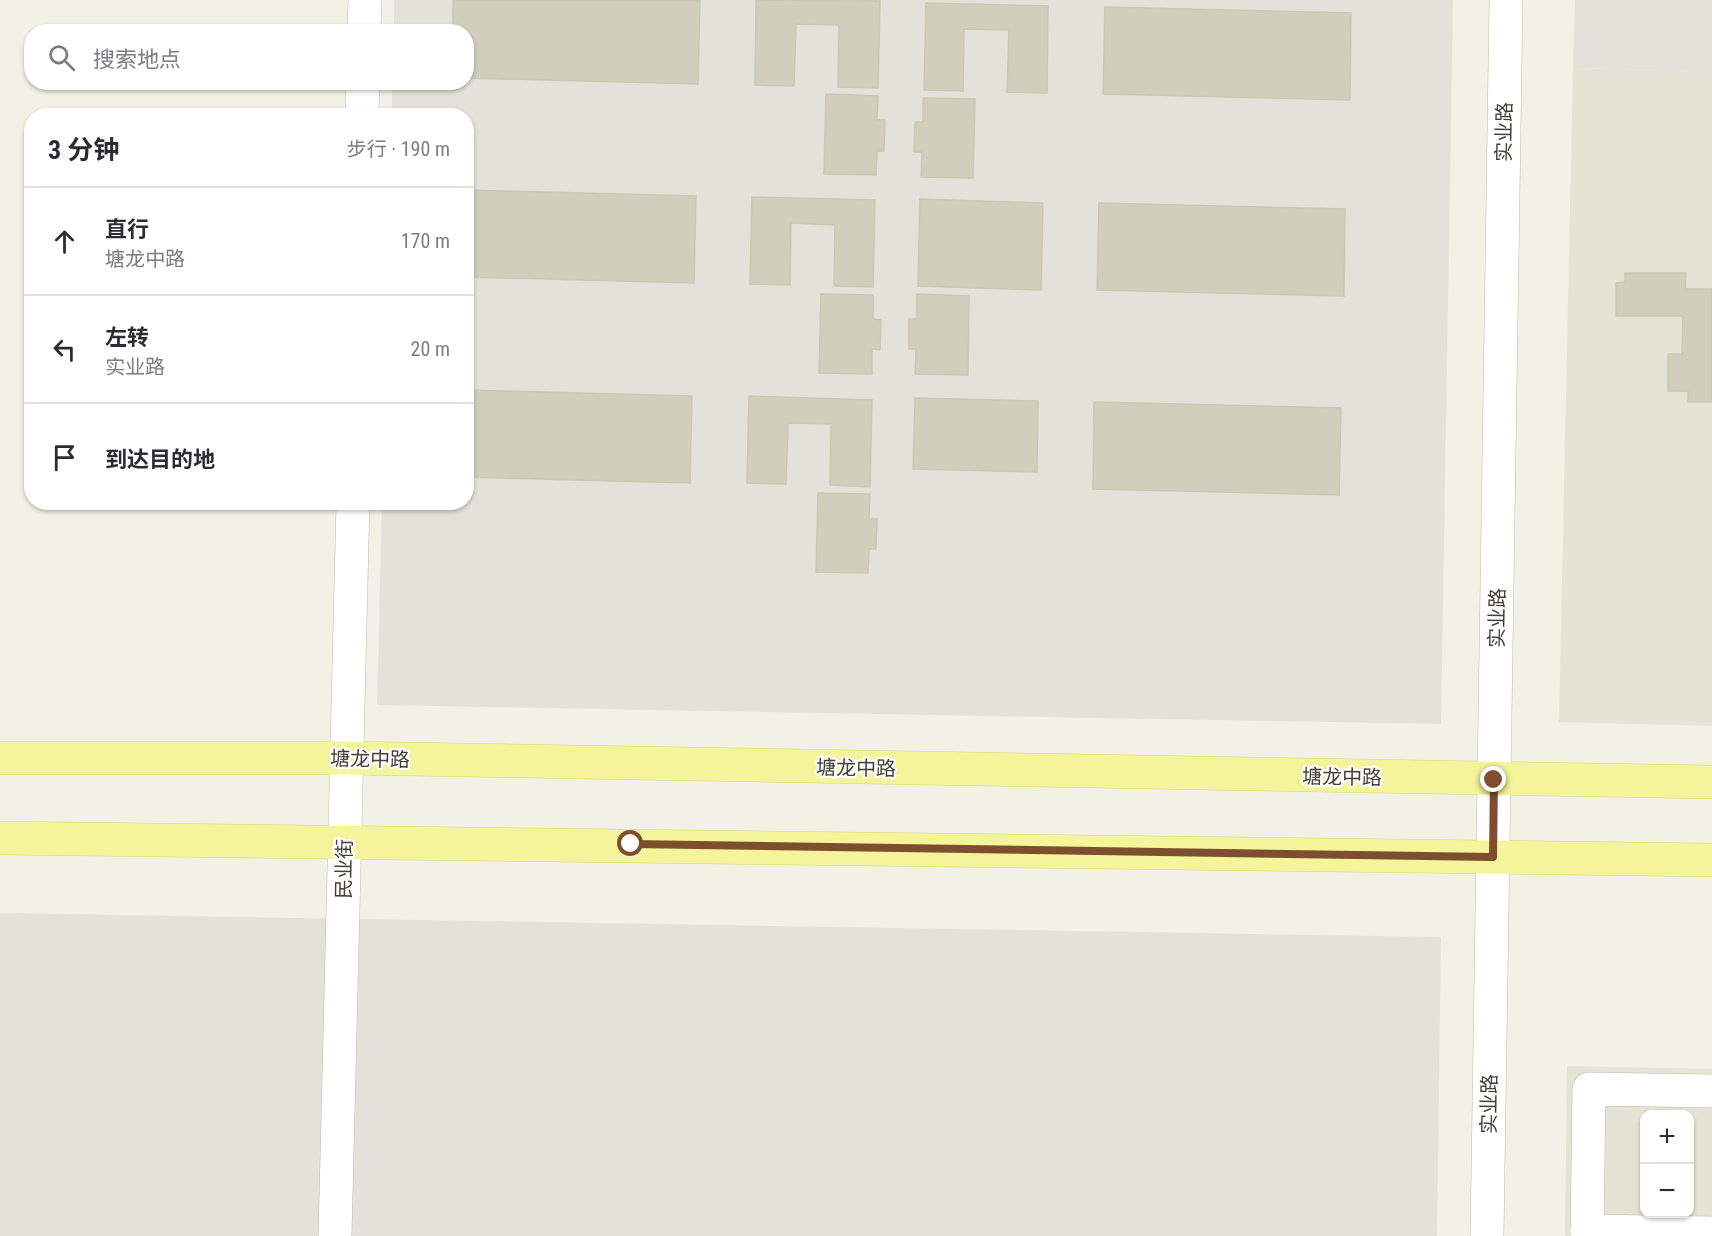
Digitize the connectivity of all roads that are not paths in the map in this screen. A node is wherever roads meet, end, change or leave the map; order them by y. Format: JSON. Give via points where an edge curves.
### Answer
{"nodes":[{"id":1,"x":365,"y":0,"type":"edge"},
{"id":2,"x":1506,"y":0,"type":"edge"},
{"id":3,"x":364,"y":24,"type":"edge"},
{"id":4,"x":363,"y":90,"type":"edge"},
{"id":5,"x":362,"y":108,"type":"edge"},
{"id":6,"x":353,"y":510,"type":"edge"},
{"id":7,"x":0,"y":758,"type":"edge"},
{"id":8,"x":347,"y":758,"type":"junction"},
{"id":9,"x":1494,"y":780,"type":"junction"},
{"id":10,"x":1712,"y":782,"type":"edge"},
{"id":11,"x":0,"y":838,"type":"edge"},
{"id":12,"x":345,"y":841,"type":"junction"},
{"id":13,"x":1493,"y":857,"type":"junction"},
{"id":14,"x":1712,"y":860,"type":"edge"},
{"id":15,"x":1712,"y":1091,"type":"edge"},
{"id":16,"x":1587,"y":1233,"type":"edge"},
{"id":17,"x":1712,"y":1233,"type":"edge"},
{"id":18,"x":335,"y":1236,"type":"edge"},
{"id":19,"x":1487,"y":1236,"type":"edge"}],
"edges":[{"from":1,"to":3,"type":"street"},
{"from":2,"to":9,"type":"street","name":"实业路"},
{"from":4,"to":5,"type":"street"},
{"from":6,"to":8,"type":"street","name":"民业街"},
{"from":7,"to":8,"type":"main road","name":"塘龙中路"},
{"from":8,"to":9,"type":"main road","name":"塘龙中路"},
{"from":8,"to":12,"type":"street","name":"民业街"},
{"from":9,"to":10,"type":"main road","name":"塘龙中路"},
{"from":9,"to":13,"type":"street","name":"实业路"},
{"from":11,"to":12,"type":"main road"},
{"from":12,"to":13,"type":"main road"},
{"from":12,"to":18,"type":"street","name":"民业街"},
{"from":13,"to":14,"type":"main road"},
{"from":13,"to":19,"type":"street","name":"实业路"},
{"from":15,"to":16,"type":"street","via":[[1589,1089]]},
{"from":16,"to":17,"type":"street"}]}
